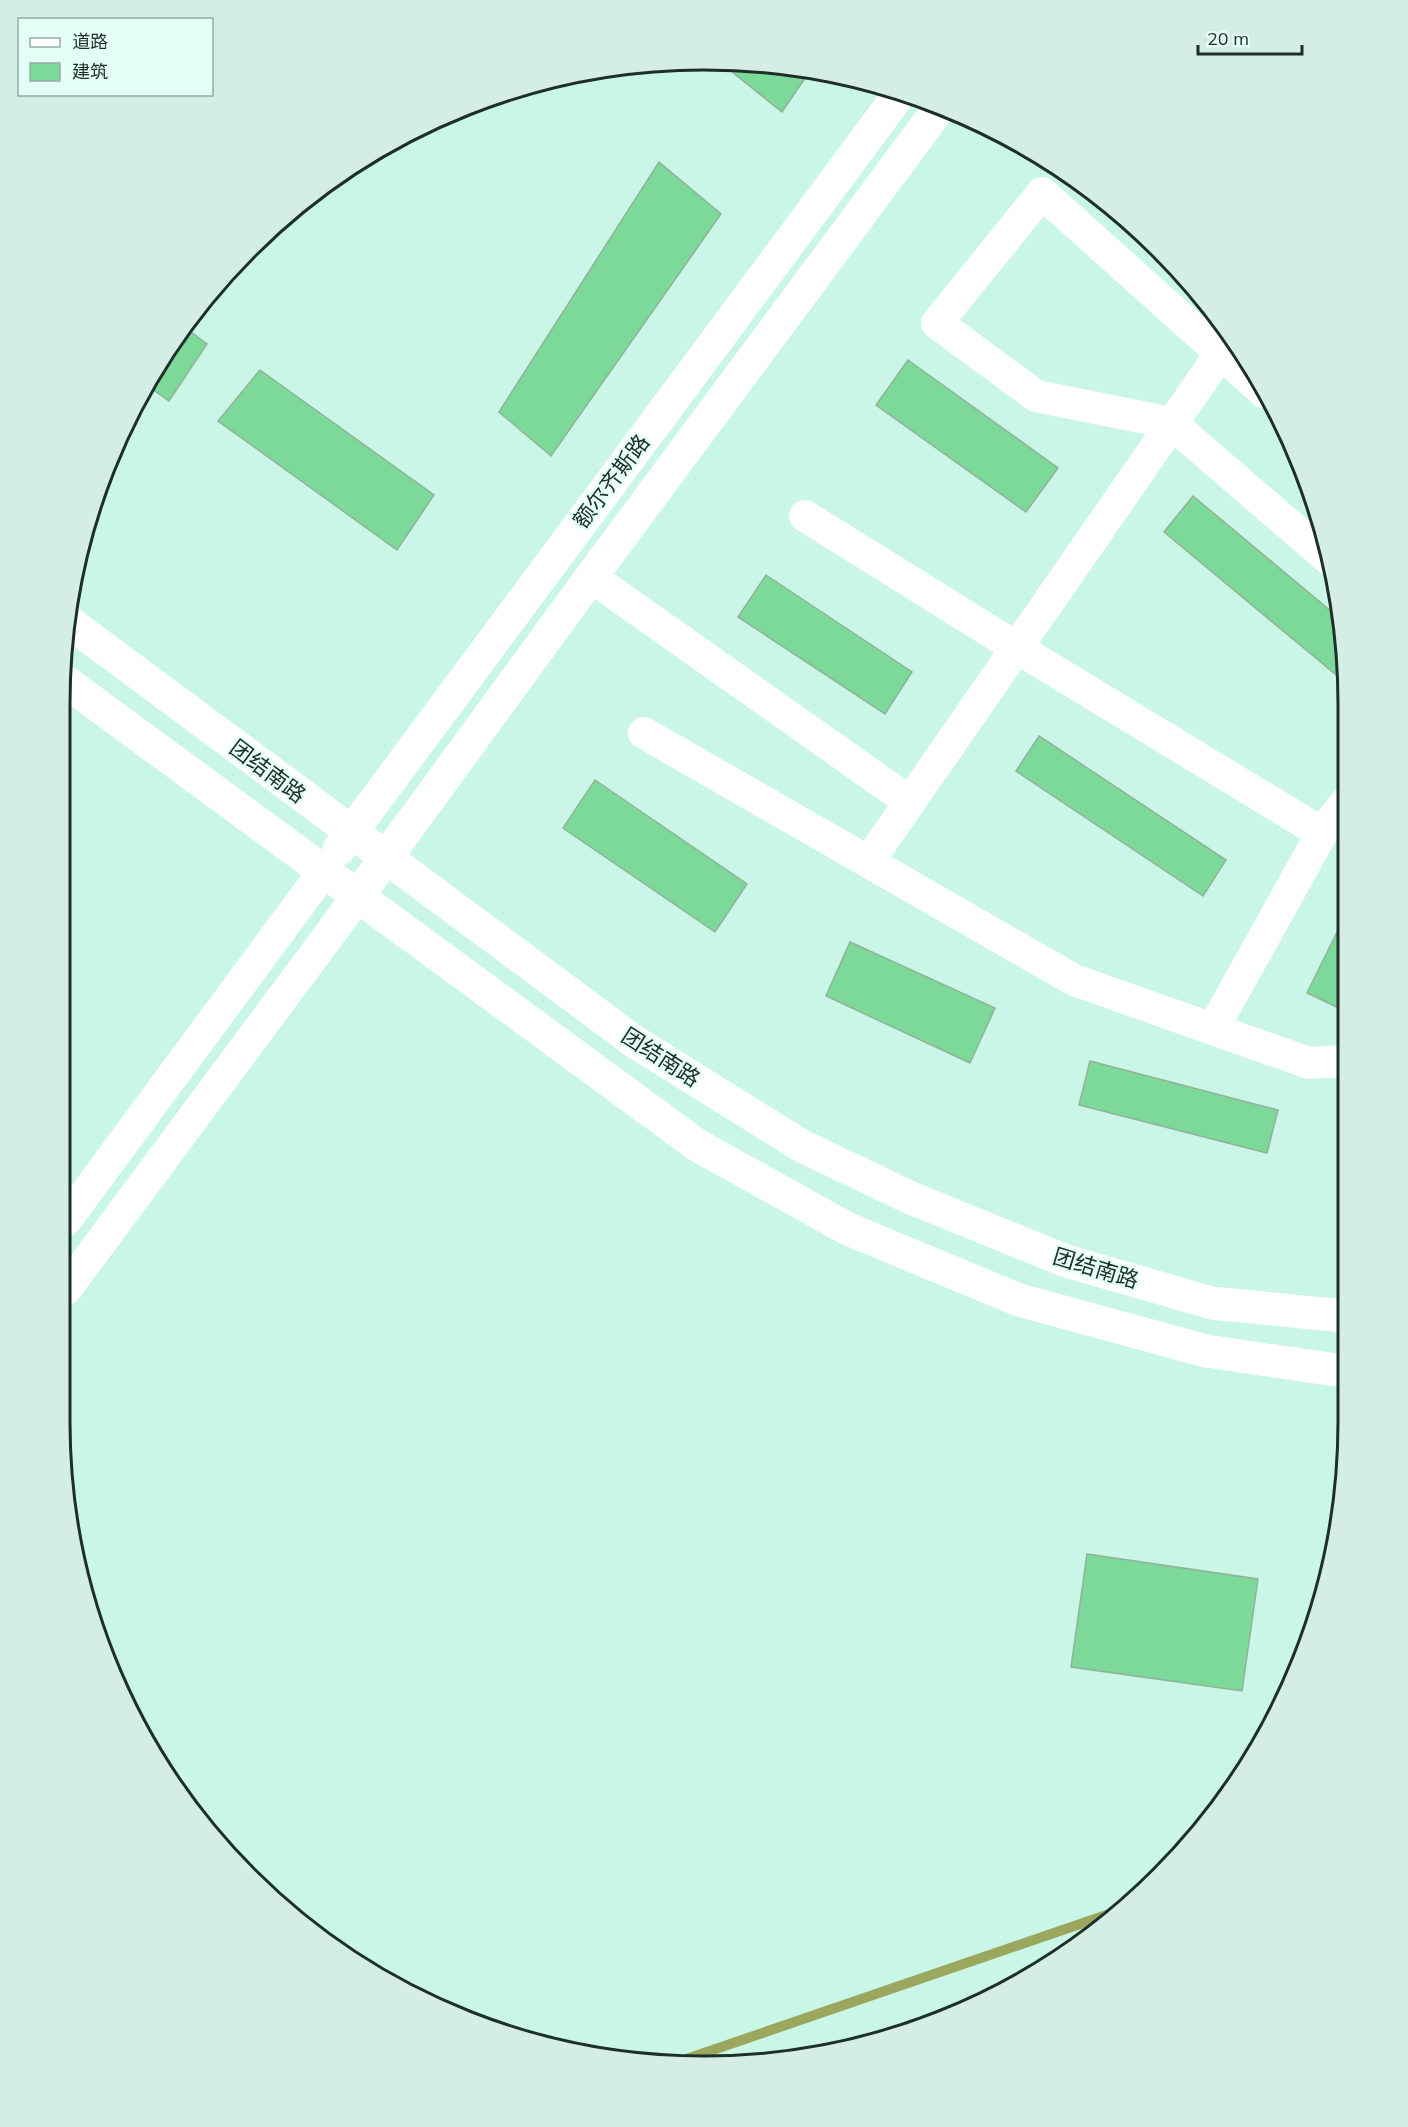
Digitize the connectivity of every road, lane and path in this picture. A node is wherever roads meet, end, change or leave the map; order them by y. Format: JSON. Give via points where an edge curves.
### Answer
{"nodes":[{"id":1,"x":895,"y":100,"type":"edge"},
{"id":2,"x":934,"y":114,"type":"edge"},
{"id":3,"x":1221,"y":353,"type":"junction"},
{"id":4,"x":1246,"y":375,"type":"edge"},
{"id":5,"x":1171,"y":423,"type":"junction"},
{"id":6,"x":805,"y":516,"type":"dead end"},
{"id":7,"x":1318,"y":550,"type":"edge"},
{"id":8,"x":591,"y":577,"type":"junction"},
{"id":9,"x":75,"y":627,"type":"edge"},
{"id":10,"x":1017,"y":648,"type":"junction"},
{"id":11,"x":71,"y":686,"type":"edge"},
{"id":12,"x":644,"y":733,"type":"dead end"},
{"id":13,"x":910,"y":802,"type":"junction"},
{"id":14,"x":1338,"y":812,"type":"edge"},
{"id":15,"x":350,"y":832,"type":"junction"},
{"id":16,"x":1322,"y":833,"type":"junction"},
{"id":17,"x":386,"y":858,"type":"junction"},
{"id":18,"x":869,"y":861,"type":"junction"},
{"id":19,"x":324,"y":871,"type":"junction"},
{"id":20,"x":358,"y":896,"type":"junction"},
{"id":21,"x":1213,"y":1029,"type":"junction"},
{"id":22,"x":1338,"y":1061,"type":"edge"},
{"id":23,"x":70,"y":1215,"type":"edge"},
{"id":24,"x":70,"y":1283,"type":"edge"},
{"id":25,"x":1338,"y":1316,"type":"edge"},
{"id":26,"x":1338,"y":1370,"type":"edge"}],
"edges":[{"from":1,"to":15,"type":"main road","name":"额尔齐斯路"},
{"from":2,"to":8,"type":"main road"},
{"from":3,"to":4,"type":"street"},
{"from":3,"to":5,"type":"street"},
{"from":3,"to":5,"type":"street","via":[[1042,193],[937,323],[1036,396]]},
{"from":5,"to":7,"type":"street"},
{"from":5,"to":10,"type":"street"},
{"from":6,"to":10,"type":"street"},
{"from":8,"to":13,"type":"street"},
{"from":8,"to":17,"type":"main road"},
{"from":9,"to":15,"type":"main road","name":"团结南路"},
{"from":10,"to":13,"type":"street"},
{"from":10,"to":16,"type":"street"},
{"from":11,"to":19,"type":"main road"},
{"from":12,"to":18,"type":"street"},
{"from":13,"to":18,"type":"street"},
{"from":14,"to":16,"type":"street"},
{"from":15,"to":17,"type":"main road","name":"团结南路"},
{"from":15,"to":19,"type":"main road","name":"额尔齐斯路"},
{"from":16,"to":21,"type":"street"},
{"from":17,"to":20,"type":"main road"},
{"from":17,"to":25,"type":"main road","name":"团结南路","via":[[635,1042],[812,1151],[911,1198],[1066,1261],[1212,1303]]},
{"from":18,"to":21,"type":"street","via":[[1074,980]]},
{"from":19,"to":20,"type":"main road"},
{"from":19,"to":23,"type":"street"},
{"from":20,"to":24,"type":"street"},
{"from":20,"to":26,"type":"main road","via":[[697,1145],[848,1229],[1019,1300],[1206,1351]]},
{"from":21,"to":22,"type":"street","via":[[1309,1063]]}]}
